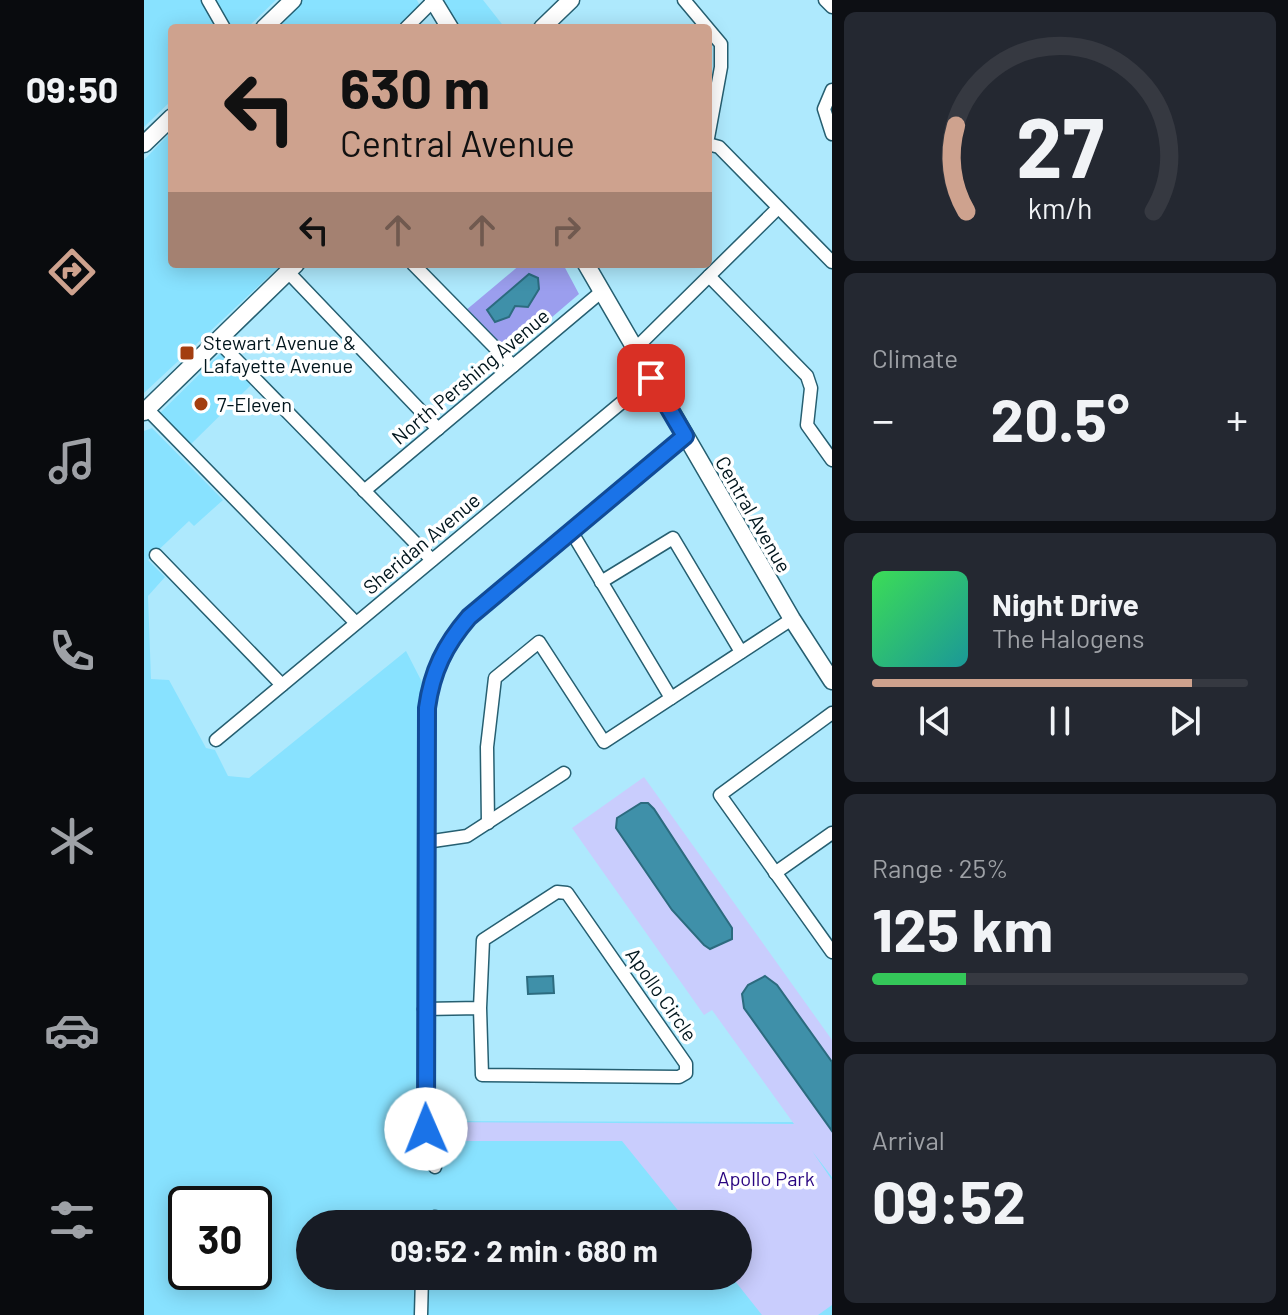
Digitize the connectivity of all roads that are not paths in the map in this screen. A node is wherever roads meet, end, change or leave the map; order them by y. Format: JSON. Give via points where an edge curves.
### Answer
{"nodes":[{"id":1,"x":208,"y":0,"type":"edge"},
{"id":2,"x":293,"y":0,"type":"edge"},
{"id":3,"x":433,"y":0,"type":"edge"},
{"id":4,"x":571,"y":0,"type":"edge"},
{"id":5,"x":684,"y":0,"type":"edge"},
{"id":6,"x":825,"y":0,"type":"edge"},
{"id":7,"x":832,"y":7,"type":"edge"},
{"id":8,"x":222,"y":24,"type":"edge"},
{"id":9,"x":268,"y":24,"type":"edge"},
{"id":10,"x":410,"y":24,"type":"edge"},
{"id":11,"x":448,"y":24,"type":"edge"},
{"id":12,"x":546,"y":24,"type":"edge"},
{"id":13,"x":696,"y":24,"type":"edge"},
{"id":14,"x":712,"y":34,"type":"edge"},
{"id":15,"x":832,"y":90,"type":"edge"},
{"id":16,"x":712,"y":115,"type":"edge"},
{"id":17,"x":168,"y":121,"type":"edge"},
{"id":18,"x":832,"y":134,"type":"edge"},
{"id":19,"x":712,"y":143,"type":"edge"},
{"id":20,"x":144,"y":144,"type":"edge"},
{"id":21,"x":778,"y":208,"type":"junction"},
{"id":22,"x":832,"y":262,"type":"edge"},
{"id":23,"x":292,"y":268,"type":"edge"},
{"id":24,"x":417,"y":268,"type":"edge"},
{"id":25,"x":588,"y":268,"type":"edge"},
{"id":26,"x":709,"y":276,"type":"junction"},
{"id":27,"x":601,"y":292,"type":"junction"},
{"id":28,"x":218,"y":341,"type":"junction"},
{"id":29,"x":635,"y":349,"type":"junction"},
{"id":30,"x":513,"y":366,"type":"junction"},
{"id":31,"x":651,"y":378,"type":"junction"},
{"id":32,"x":146,"y":411,"type":"edge"},
{"id":33,"x":438,"y":429,"type":"junction"},
{"id":34,"x":685,"y":436,"type":"junction"},
{"id":35,"x":831,"y":456,"type":"edge"},
{"id":36,"x":364,"y":491,"type":"junction"},
{"id":37,"x":571,"y":531,"type":"junction"},
{"id":38,"x":156,"y":555,"type":"dead end"},
{"id":39,"x":432,"y":560,"type":"junction"},
{"id":40,"x":601,"y":582,"type":"junction"},
{"id":41,"x":792,"y":619,"type":"junction"},
{"id":42,"x":356,"y":623,"type":"junction"},
{"id":43,"x":741,"y":652,"type":"junction"},
{"id":44,"x":832,"y":681,"type":"edge"},
{"id":45,"x":282,"y":685,"type":"junction"},
{"id":46,"x":671,"y":698,"type":"junction"},
{"id":47,"x":832,"y":713,"type":"edge"},
{"id":48,"x":216,"y":740,"type":"dead end"},
{"id":49,"x":564,"y":773,"type":"dead end"},
{"id":50,"x":488,"y":823,"type":"junction"},
{"id":51,"x":832,"y":833,"type":"edge"},
{"id":52,"x":426,"y":842,"type":"junction"},
{"id":53,"x":775,"y":873,"type":"junction"},
{"id":54,"x":832,"y":952,"type":"edge"},
{"id":55,"x":480,"y":1008,"type":"junction"},
{"id":56,"x":424,"y":1009,"type":"junction"},
{"id":57,"x":435,"y":1167,"type":"dead end"},
{"id":58,"x":422,"y":1290,"type":"edge"},
{"id":59,"x":421,"y":1315,"type":"edge"}],
"edges":[{"from":1,"to":8,"type":"street"},
{"from":2,"to":9,"type":"main road"},
{"from":3,"to":10,"type":"street"},
{"from":3,"to":11,"type":"main road"},
{"from":4,"to":12,"type":"main road"},
{"from":5,"to":13,"type":"street"},
{"from":6,"to":7,"type":"street"},
{"from":14,"to":16,"type":"street","via":[[722,51]]},
{"from":15,"to":18,"type":"street","via":[[824,109]]},
{"from":17,"to":20,"type":"main road"},
{"from":19,"to":21,"type":"street"},
{"from":21,"to":22,"type":"street"},
{"from":21,"to":26,"type":"street"},
{"from":23,"to":28,"type":"main road"},
{"from":23,"to":33,"type":"street"},
{"from":24,"to":30,"type":"street"},
{"from":25,"to":27,"type":"main road","name":"Central Avenue"},
{"from":26,"to":29,"type":"street"},
{"from":26,"to":35,"type":"street","via":[[807,376],[807,425]]},
{"from":27,"to":29,"type":"main road","name":"Central Avenue"},
{"from":27,"to":30,"type":"street","name":"North Pershing Avenue"},
{"from":28,"to":32,"type":"main road"},
{"from":28,"to":36,"type":"street"},
{"from":29,"to":31,"type":"main road","name":"Central Avenue"},
{"from":30,"to":33,"type":"street","name":"North Pershing Avenue"},
{"from":31,"to":34,"type":"main road","name":"Central Avenue"},
{"from":31,"to":39,"type":"street","name":"Sheridan Avenue"},
{"from":32,"to":42,"type":"street"},
{"from":33,"to":36,"type":"street","name":"North Pershing Avenue"},
{"from":34,"to":37,"type":"street"},
{"from":34,"to":41,"type":"main road","name":"Central Avenue"},
{"from":36,"to":39,"type":"street"},
{"from":37,"to":40,"type":"street"},
{"from":37,"to":52,"type":"street","via":[[469,617],[439,659],[427,708]]},
{"from":38,"to":45,"type":"street"},
{"from":39,"to":42,"type":"street","name":"Sheridan Avenue"},
{"from":40,"to":43,"type":"street","via":[[673,538]]},
{"from":40,"to":46,"type":"street"},
{"from":41,"to":43,"type":"street"},
{"from":41,"to":44,"type":"main road","name":"Central Avenue"},
{"from":42,"to":45,"type":"street","name":"Sheridan Avenue"},
{"from":43,"to":46,"type":"street"},
{"from":45,"to":48,"type":"street","name":"Sheridan Avenue"},
{"from":46,"to":50,"type":"street","via":[[604,742],[539,642],[495,678],[487,747]]},
{"from":47,"to":53,"type":"street","via":[[720,795]]},
{"from":49,"to":50,"type":"street"},
{"from":50,"to":52,"type":"street","via":[[453,841]]},
{"from":51,"to":53,"type":"street"},
{"from":52,"to":56,"type":"street"},
{"from":53,"to":54,"type":"street"},
{"from":55,"to":55,"type":"street","name":"Apollo Circle","via":[[482,1075],[686,1073],[686,1064],[567,893],[557,892],[483,940]]},
{"from":55,"to":56,"type":"street"},
{"from":56,"to":57,"type":"street","via":[[426,1151]]},
{"from":58,"to":59,"type":"street"}]}
